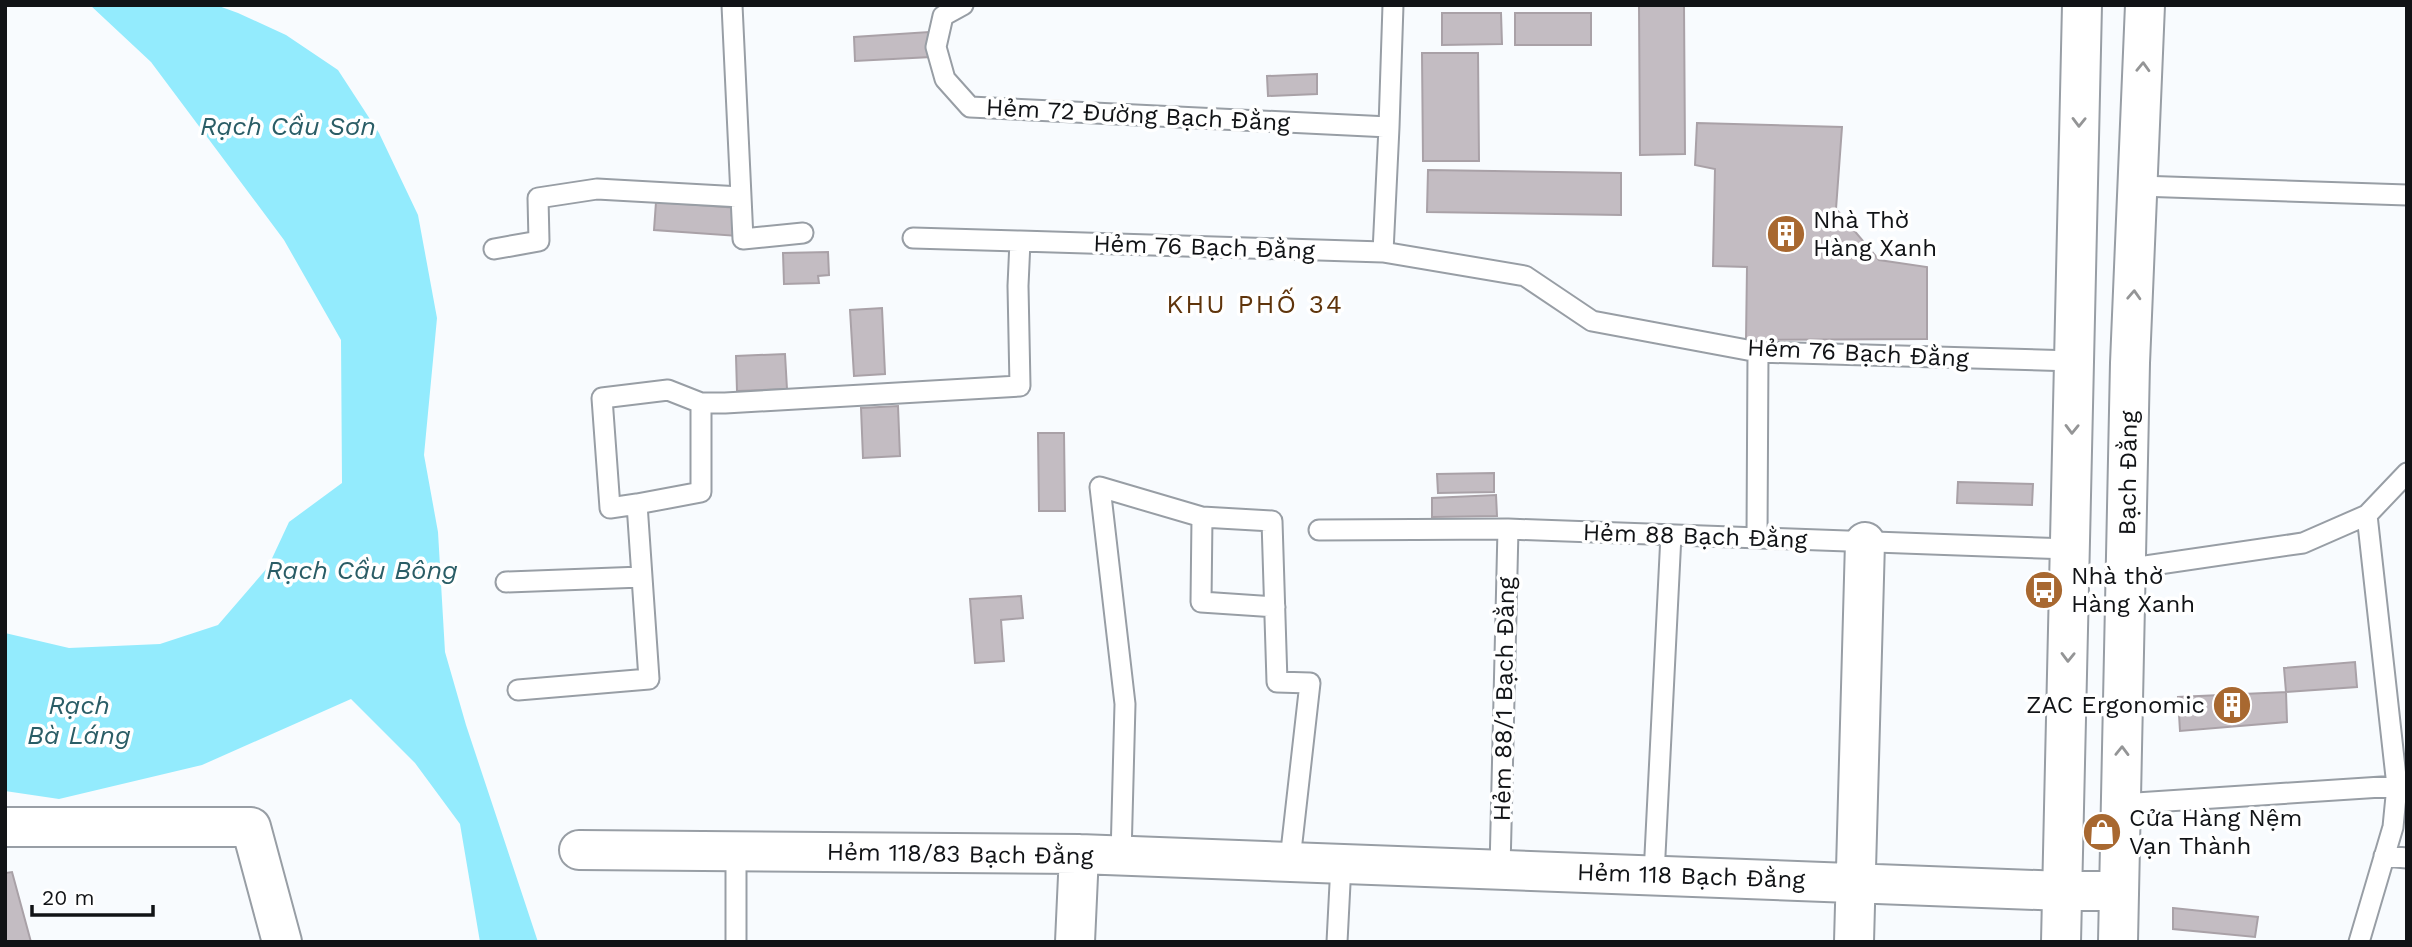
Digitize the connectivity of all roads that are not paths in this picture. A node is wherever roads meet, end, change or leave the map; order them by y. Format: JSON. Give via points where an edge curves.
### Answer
{"nodes":[{"id":1,"x":732,"y":5,"type":"edge"},
{"id":2,"x":963,"y":5,"type":"edge"},
{"id":3,"x":1393,"y":5,"type":"edge"},
{"id":4,"x":2082,"y":5,"type":"edge"},
{"id":5,"x":2145,"y":5,"type":"edge"},
{"id":6,"x":1389,"y":127,"type":"junction"},
{"id":7,"x":2139,"y":186,"type":"junction"},
{"id":8,"x":2407,"y":195,"type":"edge"},
{"id":9,"x":741,"y":197,"type":"junction"},
{"id":10,"x":803,"y":233,"type":"dead end"},
{"id":11,"x":913,"y":238,"type":"dead end"},
{"id":12,"x":1020,"y":241,"type":"junction"},
{"id":13,"x":494,"y":249,"type":"dead end"},
{"id":14,"x":1383,"y":252,"type":"junction"},
{"id":15,"x":1758,"y":352,"type":"junction"},
{"id":16,"x":2074,"y":361,"type":"junction"},
{"id":17,"x":2130,"y":363,"type":"junction"},
{"id":18,"x":701,"y":403,"type":"junction"},
{"id":19,"x":2407,"y":473,"type":"edge"},
{"id":20,"x":637,"y":504,"type":"junction"},
{"id":21,"x":2367,"y":515,"type":"junction"},
{"id":22,"x":1202,"y":517,"type":"junction"},
{"id":23,"x":1508,"y":529,"type":"junction"},
{"id":24,"x":1319,"y":530,"type":"dead end"},
{"id":25,"x":1671,"y":535,"type":"junction"},
{"id":26,"x":1757,"y":538,"type":"junction"},
{"id":27,"x":1865,"y":542,"type":"junction"},
{"id":28,"x":2070,"y":549,"type":"junction"},
{"id":29,"x":2125,"y":569,"type":"junction"},
{"id":30,"x":642,"y":576,"type":"junction"},
{"id":31,"x":506,"y":582,"type":"dead end"},
{"id":32,"x":1275,"y":607,"type":"junction"},
{"id":33,"x":518,"y":690,"type":"dead end"},
{"id":34,"x":2397,"y":786,"type":"junction"},
{"id":35,"x":2121,"y":804,"type":"junction"},
{"id":36,"x":5,"y":827,"type":"edge"},
{"id":37,"x":579,"y":850,"type":"dead end"},
{"id":38,"x":736,"y":852,"type":"junction"},
{"id":39,"x":1079,"y":853,"type":"junction"},
{"id":40,"x":1121,"y":856,"type":"junction"},
{"id":41,"x":2384,"y":856,"type":"junction"},
{"id":42,"x":2407,"y":858,"type":"edge"},
{"id":43,"x":1290,"y":860,"type":"junction"},
{"id":44,"x":1341,"y":864,"type":"junction"},
{"id":45,"x":1500,"y":869,"type":"junction"},
{"id":46,"x":1654,"y":875,"type":"junction"},
{"id":47,"x":1856,"y":883,"type":"junction"},
{"id":48,"x":2063,"y":891,"type":"junction"},
{"id":49,"x":2119,"y":891,"type":"junction"},
{"id":50,"x":282,"y":942,"type":"edge"},
{"id":51,"x":736,"y":942,"type":"edge"},
{"id":52,"x":1075,"y":942,"type":"edge"},
{"id":53,"x":1337,"y":942,"type":"edge"},
{"id":54,"x":1854,"y":942,"type":"edge"},
{"id":55,"x":2062,"y":942,"type":"edge"},
{"id":56,"x":2118,"y":942,"type":"edge"},
{"id":57,"x":2359,"y":942,"type":"edge"}],
"edges":[{"from":1,"to":9,"type":"lane"},
{"from":2,"to":6,"type":"lane","name":"Hẻm 72 Đường Bạch Đằng","via":[[943,16],[936,47],[945,79],[970,107]]},
{"from":3,"to":6,"type":"lane"},
{"from":4,"to":16,"type":"street","one_way":true},
{"from":7,"to":5,"type":"street","name":"Bạch Đằng","one_way":true},
{"from":6,"to":14,"type":"lane"},
{"from":7,"to":8,"type":"lane"},
{"from":17,"to":7,"type":"street","name":"Bạch Đằng","one_way":true},
{"from":9,"to":10,"type":"lane","via":[[743,239]]},
{"from":9,"to":13,"type":"lane","via":[[597,189],[538,198],[539,242]]},
{"from":11,"to":12,"type":"lane","name":"Hẻm 76 Bạch Đằng"},
{"from":12,"to":14,"type":"lane","name":"Hẻm 76 Bạch Đằng"},
{"from":12,"to":18,"type":"lane","via":[[1020,386]]},
{"from":14,"to":15,"type":"lane","name":"Hẻm 76 Bạch Đằng","via":[[1525,276],[1592,321]]},
{"from":15,"to":16,"type":"lane","name":"Hẻm 76 Bạch Đằng"},
{"from":15,"to":26,"type":"lane"},
{"from":16,"to":17,"type":"street"},
{"from":16,"to":28,"type":"street","one_way":true},
{"from":17,"to":29,"type":"street","name":"Bạch Đằng"},
{"from":18,"to":20,"type":"lane","via":[[701,492]]},
{"from":18,"to":20,"type":"lane","via":[[668,390],[602,398],[610,508]]},
{"from":19,"to":21,"type":"lane"},
{"from":20,"to":30,"type":"lane"},
{"from":21,"to":29,"type":"lane","via":[[2303,543]]},
{"from":21,"to":34,"type":"lane"},
{"from":22,"to":32,"type":"lane","via":[[1272,521]]},
{"from":22,"to":32,"type":"lane","via":[[1201,602]]},
{"from":22,"to":40,"type":"lane","via":[[1100,487],[1125,704]]},
{"from":23,"to":24,"type":"lane","name":"Hẻm 88 Bạch Đằng"},
{"from":23,"to":25,"type":"lane","name":"Hẻm 88 Bạch Đằng"},
{"from":23,"to":45,"type":"lane","name":"Hẻm 88/1 Bạch Đằng"},
{"from":25,"to":26,"type":"lane","name":"Hẻm 88 Bạch Đằng"},
{"from":25,"to":46,"type":"lane"},
{"from":26,"to":27,"type":"lane","name":"Hẻm 88 Bạch Đằng"},
{"from":27,"to":28,"type":"lane","name":"Hẻm 88 Bạch Đằng"},
{"from":27,"to":47,"type":"street"},
{"from":28,"to":48,"type":"street","one_way":true},
{"from":35,"to":29,"type":"street","name":"Bạch Đằng","one_way":true},
{"from":30,"to":31,"type":"lane"},
{"from":30,"to":33,"type":"lane","via":[[649,678]]},
{"from":32,"to":43,"type":"lane","via":[[1277,682],[1311,683]]},
{"from":34,"to":35,"type":"lane"},
{"from":34,"to":41,"type":"lane","via":[[2393,827]]},
{"from":35,"to":49,"type":"street","name":"Bạch Đằng"},
{"from":36,"to":50,"type":"street","via":[[251,827]]},
{"from":37,"to":38,"type":"street","name":"Hẻm 118/83 Bạch Đằng"},
{"from":38,"to":39,"type":"street","name":"Hẻm 118/83 Bạch Đằng"},
{"from":38,"to":51,"type":"lane"},
{"from":39,"to":40,"type":"street","name":"Hẻm 118/83 Bạch Đằng"},
{"from":39,"to":52,"type":"street"},
{"from":40,"to":43,"type":"street","name":"Hẻm 118/83 Bạch Đằng"},
{"from":41,"to":42,"type":"lane"},
{"from":41,"to":57,"type":"lane"},
{"from":43,"to":44,"type":"street","name":"Hẻm 118/83 Bạch Đằng"},
{"from":44,"to":45,"type":"street","name":"Hẻm 118 Bạch Đằng"},
{"from":44,"to":53,"type":"lane"},
{"from":45,"to":46,"type":"street","name":"Hẻm 118 Bạch Đằng"},
{"from":46,"to":47,"type":"street","name":"Hẻm 118 Bạch Đằng"},
{"from":47,"to":48,"type":"street","name":"Hẻm 118 Bạch Đằng"},
{"from":47,"to":54,"type":"street"},
{"from":48,"to":49,"type":"street","name":"Hẻm 118 Bạch Đằng"},
{"from":48,"to":55,"type":"street"},
{"from":49,"to":56,"type":"street","name":"Bạch Đằng"}]}
